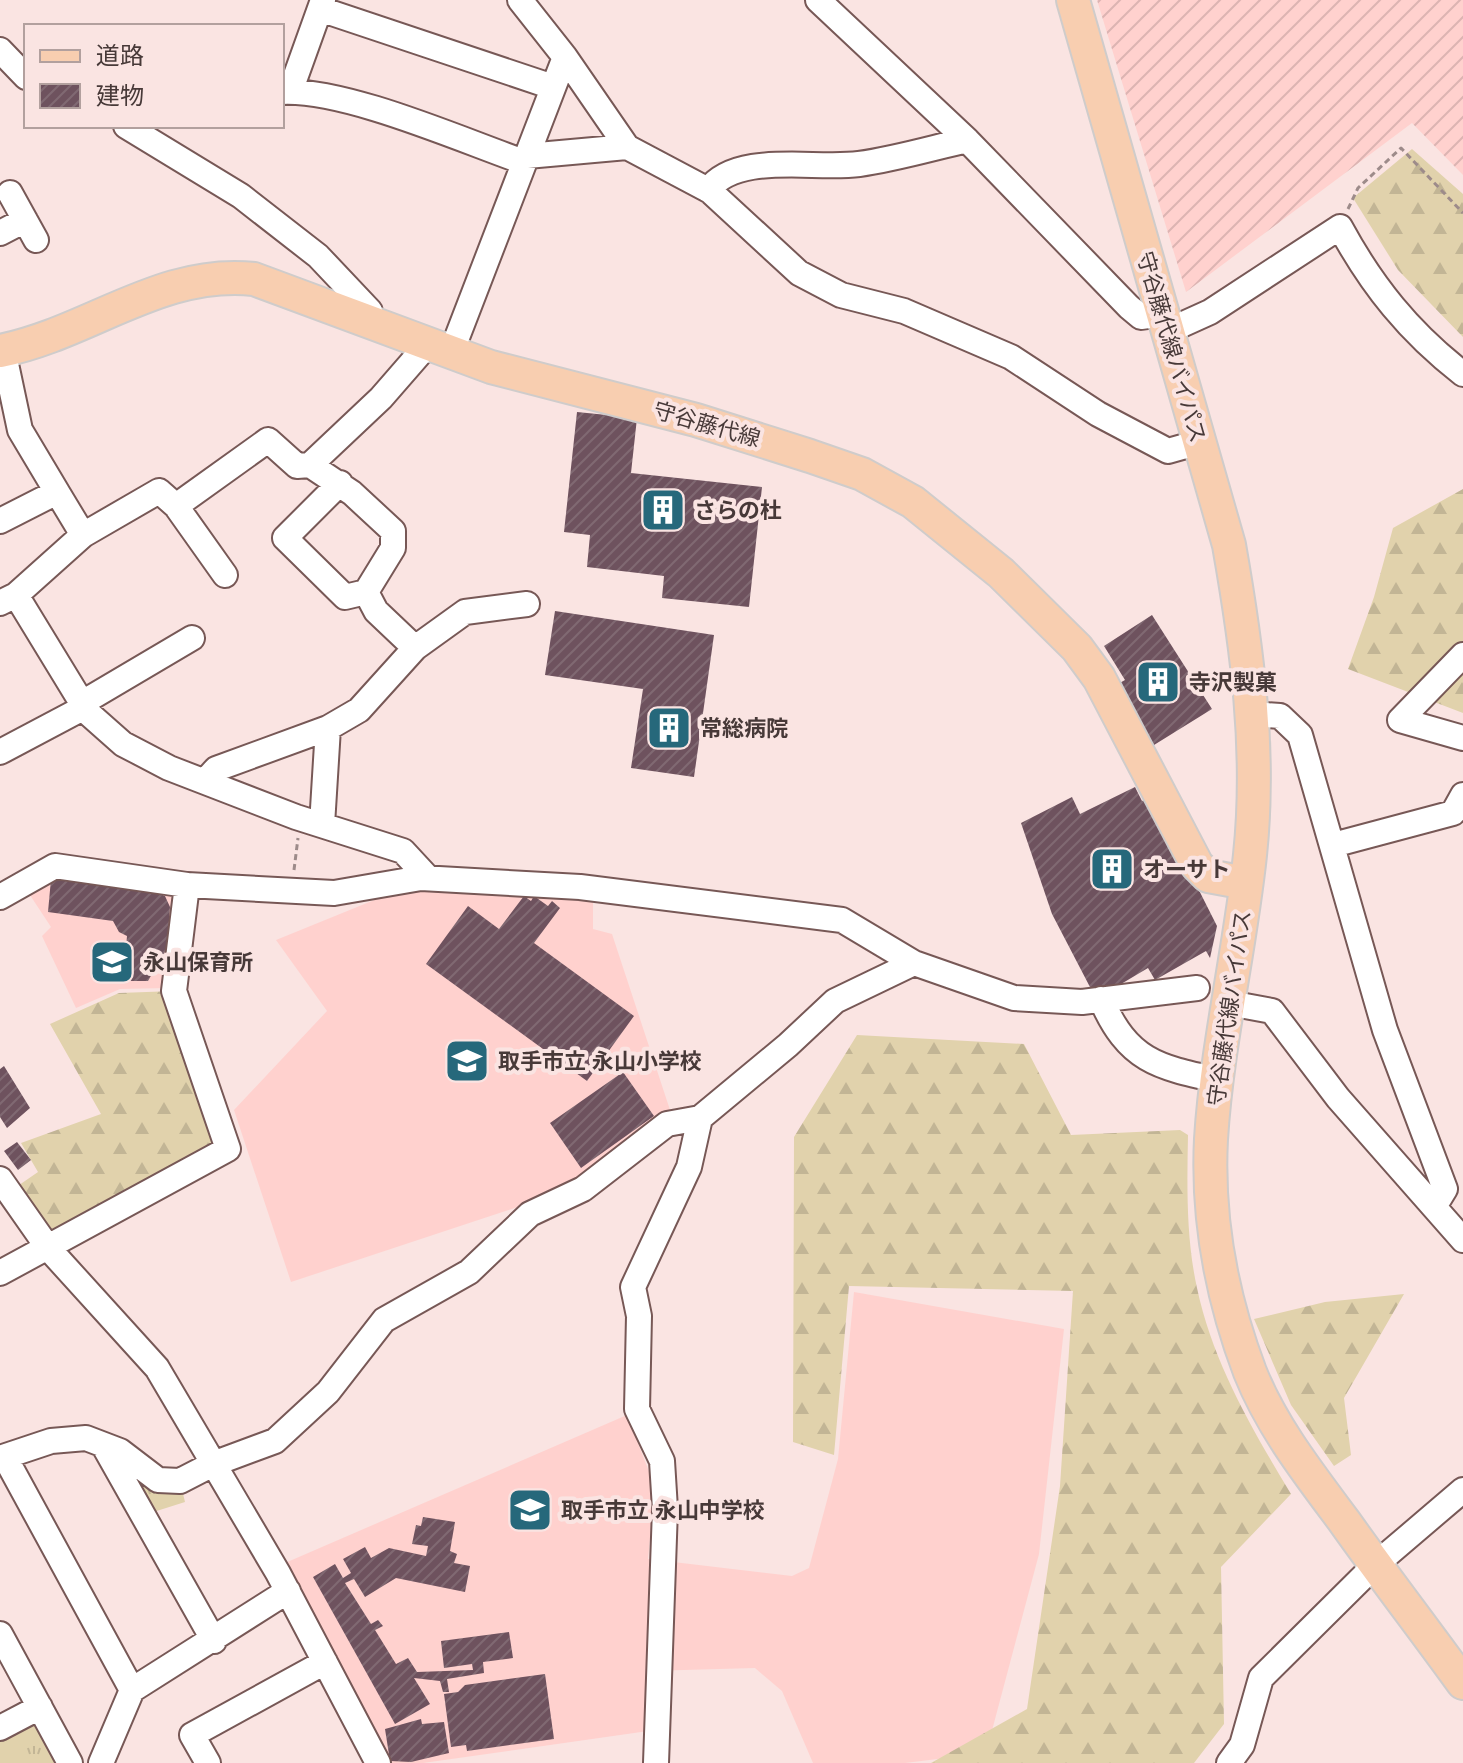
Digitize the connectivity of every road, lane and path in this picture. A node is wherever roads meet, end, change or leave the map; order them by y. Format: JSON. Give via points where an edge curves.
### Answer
{"nodes":[{"id":1,"x":520,"y":0,"type":"edge"},
{"id":2,"x":818,"y":0,"type":"edge"},
{"id":3,"x":1073,"y":0,"type":"edge"},
{"id":4,"x":322,"y":4,"type":"edge"},
{"id":5,"x":0,"y":50,"type":"edge"},
{"id":6,"x":565,"y":57,"type":"junction"},
{"id":7,"x":24,"y":77,"type":"edge"},
{"id":8,"x":24,"y":79,"type":"edge"},
{"id":9,"x":0,"y":84,"type":"edge"},
{"id":10,"x":553,"y":87,"type":"junction"},
{"id":11,"x":286,"y":92,"type":"edge"},
{"id":12,"x":142,"y":129,"type":"edge"},
{"id":13,"x":967,"y":140,"type":"junction"},
{"id":14,"x":627,"y":147,"type":"junction"},
{"id":15,"x":526,"y":159,"type":"junction"},
{"id":16,"x":708,"y":190,"type":"junction"},
{"id":17,"x":10,"y":193,"type":"dead end"},
{"id":18,"x":1463,"y":213,"type":"edge"},
{"id":19,"x":1340,"y":227,"type":"junction"},
{"id":20,"x":0,"y":233,"type":"edge"},
{"id":21,"x":1165,"y":322,"type":"junction"},
{"id":22,"x":371,"y":323,"type":"junction"},
{"id":23,"x":439,"y":349,"type":"junction"},
{"id":24,"x":2,"y":350,"type":"edge"},
{"id":25,"x":1463,"y":374,"type":"edge"},
{"id":26,"x":1200,"y":442,"type":"junction"},
{"id":27,"x":310,"y":465,"type":"junction"},
{"id":28,"x":340,"y":483,"type":"junction"},
{"id":29,"x":57,"y":492,"type":"junction"},
{"id":30,"x":176,"y":506,"type":"junction"},
{"id":31,"x":0,"y":521,"type":"edge"},
{"id":32,"x":83,"y":535,"type":"junction"},
{"id":33,"x":225,"y":575,"type":"dead end"},
{"id":34,"x":366,"y":592,"type":"junction"},
{"id":35,"x":8,"y":599,"type":"edge"},
{"id":36,"x":527,"y":604,"type":"dead end"},
{"id":37,"x":192,"y":638,"type":"dead end"},
{"id":38,"x":415,"y":648,"type":"junction"},
{"id":39,"x":1463,"y":655,"type":"edge"},
{"id":40,"x":84,"y":705,"type":"junction"},
{"id":41,"x":1252,"y":714,"type":"junction"},
{"id":42,"x":328,"y":728,"type":"junction"},
{"id":43,"x":1463,"y":738,"type":"edge"},
{"id":44,"x":0,"y":752,"type":"edge"},
{"id":45,"x":205,"y":781,"type":"junction"},
{"id":46,"x":1460,"y":806,"type":"edge"},
{"id":47,"x":311,"y":822,"type":"junction"},
{"id":48,"x":1333,"y":845,"type":"junction"},
{"id":49,"x":428,"y":878,"type":"junction"},
{"id":50,"x":1246,"y":883,"type":"junction"},
{"id":51,"x":187,"y":885,"type":"junction"},
{"id":52,"x":292,"y":891,"type":"junction"},
{"id":53,"x":0,"y":897,"type":"edge"},
{"id":54,"x":914,"y":963,"type":"junction"},
{"id":55,"x":1197,"y":988,"type":"dead end"},
{"id":56,"x":1101,"y":999,"type":"junction"},
{"id":57,"x":1229,"y":1003,"type":"junction"},
{"id":58,"x":1218,"y":1080,"type":"junction"},
{"id":59,"x":700,"y":1118,"type":"junction"},
{"id":60,"x":0,"y":1179,"type":"edge"},
{"id":61,"x":1434,"y":1207,"type":"junction"},
{"id":62,"x":1463,"y":1240,"type":"edge"},
{"id":63,"x":49,"y":1249,"type":"junction"},
{"id":64,"x":0,"y":1273,"type":"edge"},
{"id":65,"x":104,"y":1446,"type":"junction"},
{"id":66,"x":3,"y":1459,"type":"edge"},
{"id":67,"x":213,"y":1464,"type":"junction"},
{"id":68,"x":1463,"y":1490,"type":"edge"},
{"id":69,"x":1375,"y":1565,"type":"junction"},
{"id":70,"x":288,"y":1591,"type":"junction"},
{"id":71,"x":0,"y":1634,"type":"edge"},
{"id":72,"x":214,"y":1641,"type":"junction"},
{"id":73,"x":325,"y":1662,"type":"junction"},
{"id":74,"x":1463,"y":1683,"type":"edge"},
{"id":75,"x":132,"y":1690,"type":"junction"},
{"id":76,"x":40,"y":1707,"type":"junction"},
{"id":77,"x":0,"y":1728,"type":"edge"},
{"id":78,"x":70,"y":1763,"type":"edge"},
{"id":79,"x":101,"y":1763,"type":"edge"},
{"id":80,"x":208,"y":1763,"type":"edge"},
{"id":81,"x":378,"y":1763,"type":"edge"},
{"id":82,"x":656,"y":1763,"type":"edge"},
{"id":83,"x":1229,"y":1763,"type":"edge"}],
"edges":[{"from":1,"to":6,"type":"street"},
{"from":2,"to":13,"type":"street"},
{"from":3,"to":21,"type":"main road","name":"守谷藤代線バイパス"},
{"from":4,"to":10,"type":"street"},
{"from":4,"to":11,"type":"street"},
{"from":5,"to":7,"type":"street"},
{"from":6,"to":10,"type":"street"},
{"from":6,"to":14,"type":"street"},
{"from":8,"to":9,"type":"street"},
{"from":10,"to":15,"type":"street"},
{"from":11,"to":15,"type":"street","via":[[384,113]]},
{"from":12,"to":22,"type":"street","via":[[318,256],[370,311]]},
{"from":13,"to":16,"type":"street","via":[[861,164],[814,168],[780,163],[724,173]]},
{"from":13,"to":21,"type":"street","via":[[1129,307],[1141,317]]},
{"from":14,"to":15,"type":"street"},
{"from":14,"to":16,"type":"street"},
{"from":15,"to":23,"type":"street"},
{"from":16,"to":26,"type":"street","via":[[799,273],[841,295],[904,311],[1011,357],[1098,414],[1168,451]]},
{"from":17,"to":20,"type":"street","via":[[30,230]]},
{"from":18,"to":19,"type":"path","via":[[1401,148],[1358,188]]},
{"from":19,"to":21,"type":"street","via":[[1210,312]]},
{"from":19,"to":25,"type":"street","via":[[1368,277]]},
{"from":21,"to":26,"type":"main road","name":"守谷藤代線バイパス"},
{"from":22,"to":23,"type":"main road","name":"守谷藤代線"},
{"from":22,"to":24,"type":"main road","name":"守谷藤代線","via":[[254,279],[221,276],[149,294],[85,323]]},
{"from":23,"to":27,"type":"street"},
{"from":23,"to":50,"type":"main road","name":"守谷藤代線","via":[[761,440],[862,474],[913,502],[1001,573],[1067,636],[1099,678],[1197,865],[1208,876]]},
{"from":24,"to":29,"type":"street","via":[[20,430]]},
{"from":26,"to":41,"type":"main road","name":"守谷藤代線バイパス","via":[[1229,545]]},
{"from":27,"to":28,"type":"street"},
{"from":27,"to":30,"type":"street","via":[[297,466],[268,440]]},
{"from":28,"to":34,"type":"street","via":[[393,531],[393,548]]},
{"from":28,"to":34,"type":"street","via":[[285,538],[345,597]]},
{"from":29,"to":31,"type":"street"},
{"from":29,"to":32,"type":"street"},
{"from":30,"to":32,"type":"street","via":[[159,491]]},
{"from":30,"to":33,"type":"street"},
{"from":32,"to":35,"type":"street"},
{"from":34,"to":38,"type":"street","via":[[376,611]]},
{"from":35,"to":40,"type":"street"},
{"from":36,"to":38,"type":"street","via":[[465,612]]},
{"from":37,"to":40,"type":"street"},
{"from":38,"to":42,"type":"street","via":[[359,710]]},
{"from":39,"to":43,"type":"street","via":[[1400,720]]},
{"from":40,"to":44,"type":"street"},
{"from":40,"to":45,"type":"street","via":[[123,744]]},
{"from":41,"to":48,"type":"street","via":[[1280,716],[1300,735]]},
{"from":41,"to":50,"type":"main road","name":"守谷藤代線バイパス"},
{"from":42,"to":45,"type":"street","via":[[216,769]]},
{"from":42,"to":47,"type":"street"},
{"from":45,"to":47,"type":"street"},
{"from":46,"to":48,"type":"street"},
{"from":47,"to":49,"type":"street","via":[[403,851]]},
{"from":47,"to":52,"type":"path"},
{"from":48,"to":61,"type":"street","via":[[1385,1030],[1445,1189]]},
{"from":49,"to":52,"type":"street","via":[[334,893]]},
{"from":49,"to":54,"type":"street","via":[[580,887],[842,920]]},
{"from":50,"to":57,"type":"main road","name":"守谷藤代線バイパス"},
{"from":51,"to":52,"type":"street"},
{"from":51,"to":53,"type":"street","via":[[55,866]]},
{"from":51,"to":63,"type":"street","via":[[174,991],[228,1149]]},
{"from":54,"to":56,"type":"street","via":[[1014,998]]},
{"from":54,"to":59,"type":"street","via":[[835,1001]]},
{"from":55,"to":56,"type":"street"},
{"from":56,"to":58,"type":"street","via":[[1121,1037],[1152,1063]]},
{"from":57,"to":58,"type":"main road","name":"守谷藤代線バイパス"},
{"from":57,"to":61,"type":"street","via":[[1272,1011],[1338,1098]]},
{"from":58,"to":69,"type":"main road","name":"守谷藤代線バイパス","via":[[1211,1190],[1222,1278],[1235,1327],[1271,1415]]},
{"from":59,"to":67,"type":"street","via":[[667,1124],[583,1189],[530,1214],[469,1272],[384,1320],[328,1392],[275,1441]]},
{"from":59,"to":82,"type":"street","via":[[689,1167],[633,1287],[639,1316],[637,1409],[662,1461],[665,1509]]},
{"from":60,"to":63,"type":"street"},
{"from":61,"to":62,"type":"street"},
{"from":63,"to":64,"type":"street"},
{"from":63,"to":67,"type":"street","via":[[157,1368]]},
{"from":65,"to":66,"type":"street","via":[[86,1438],[51,1441]]},
{"from":65,"to":67,"type":"street","via":[[120,1451],[158,1480],[180,1481]]},
{"from":65,"to":72,"type":"street"},
{"from":66,"to":75,"type":"street"},
{"from":67,"to":70,"type":"street"},
{"from":68,"to":69,"type":"street"},
{"from":69,"to":74,"type":"main road"},
{"from":69,"to":83,"type":"street","via":[[1261,1678],[1242,1745]]},
{"from":70,"to":72,"type":"street"},
{"from":70,"to":73,"type":"street"},
{"from":71,"to":76,"type":"street"},
{"from":72,"to":75,"type":"street"},
{"from":73,"to":80,"type":"street","via":[[192,1735]]},
{"from":73,"to":81,"type":"street"},
{"from":75,"to":79,"type":"street"},
{"from":76,"to":77,"type":"street"},
{"from":76,"to":78,"type":"street"}]}
